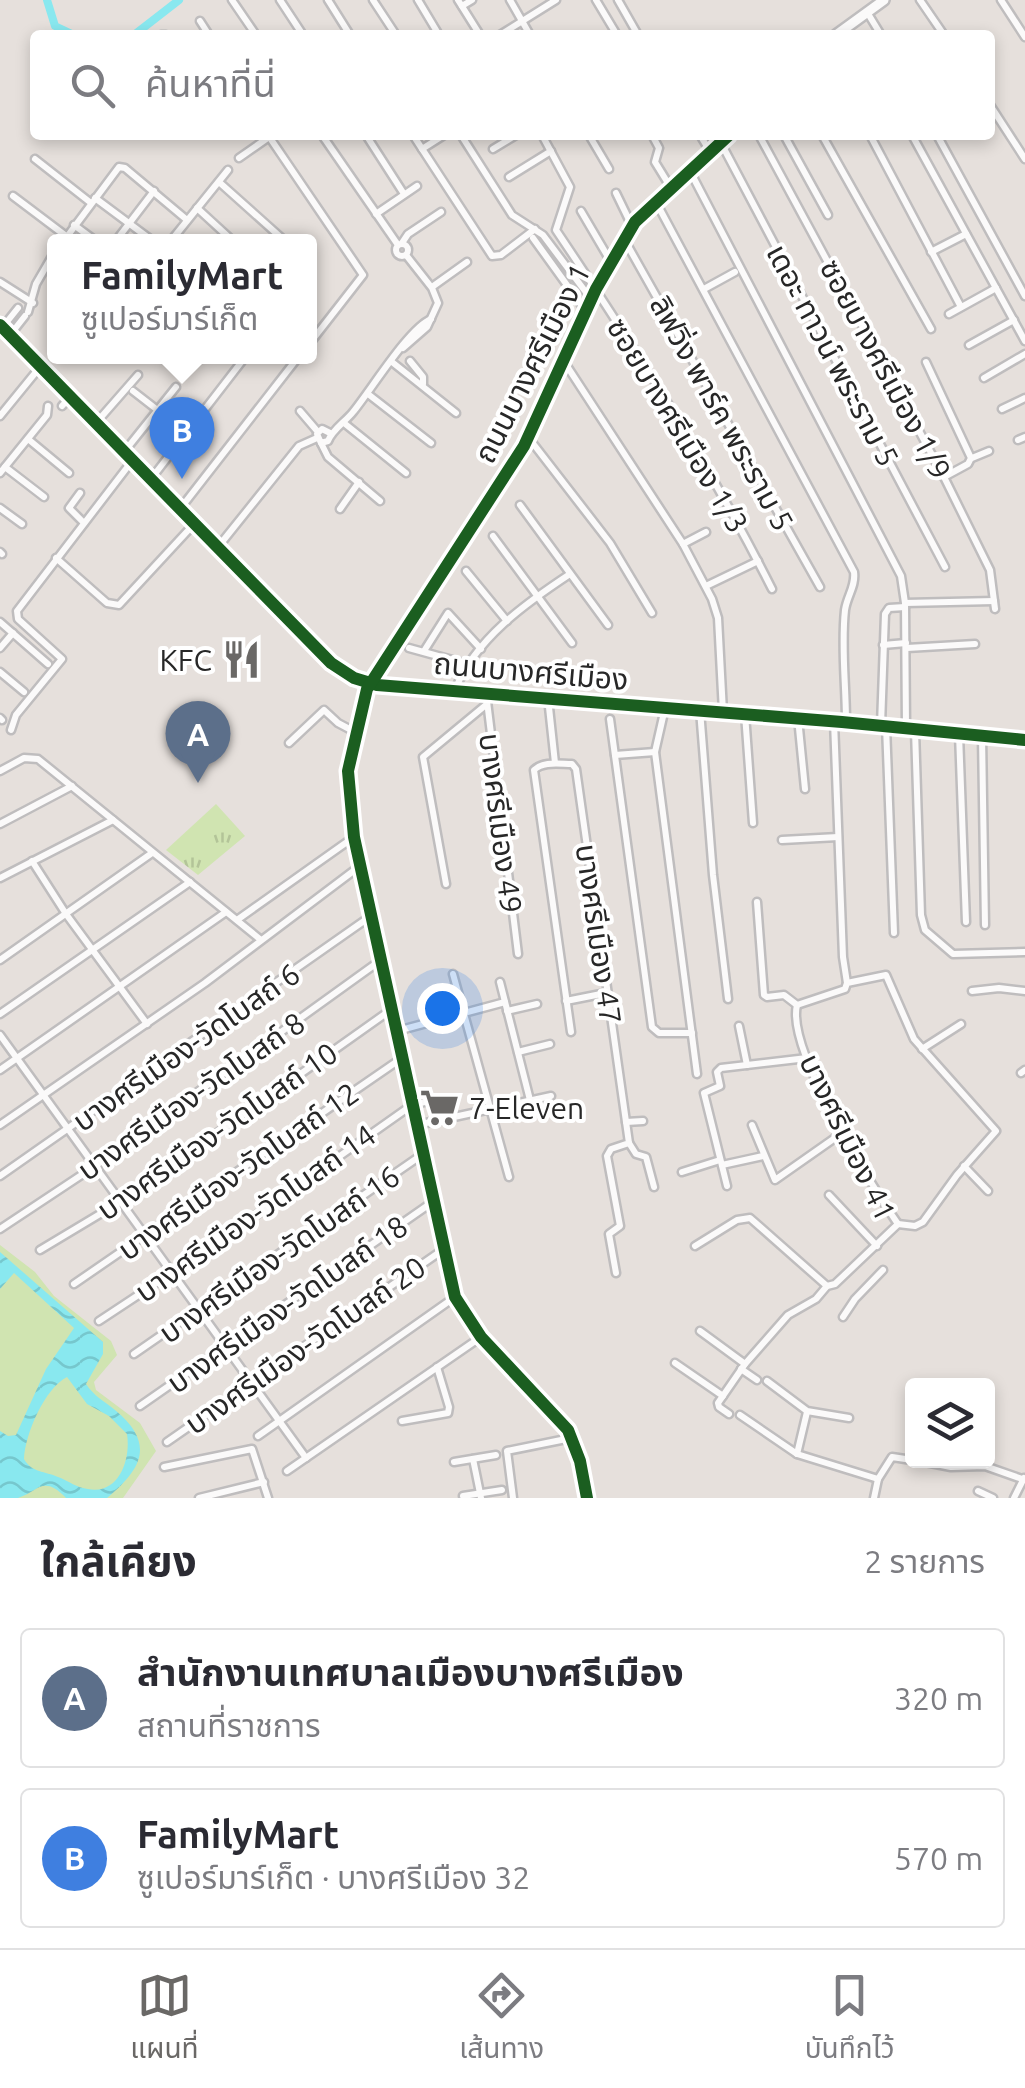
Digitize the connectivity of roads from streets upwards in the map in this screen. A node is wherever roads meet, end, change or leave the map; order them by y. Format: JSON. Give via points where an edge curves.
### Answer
{"nodes":[{"id":1,"x":232,"y":0,"type":"edge"},
{"id":2,"x":280,"y":0,"type":"edge"},
{"id":3,"x":328,"y":0,"type":"edge"},
{"id":4,"x":373,"y":0,"type":"edge"},
{"id":5,"x":418,"y":0,"type":"edge"},
{"id":6,"x":472,"y":0,"type":"edge"},
{"id":7,"x":510,"y":0,"type":"edge"},
{"id":8,"x":555,"y":0,"type":"edge"},
{"id":9,"x":596,"y":0,"type":"edge"},
{"id":10,"x":618,"y":0,"type":"edge"},
{"id":11,"x":920,"y":0,"type":"edge"},
{"id":12,"x":1001,"y":0,"type":"edge"},
{"id":13,"x":882,"y":1,"type":"edge"},
{"id":14,"x":460,"y":3,"type":"edge"},
{"id":15,"x":867,"y":12,"type":"junction"},
{"id":16,"x":200,"y":21,"type":"dead end"},
{"id":17,"x":522,"y":21,"type":"junction"},
{"id":18,"x":206,"y":30,"type":"edge"},
{"id":19,"x":253,"y":30,"type":"edge"},
{"id":20,"x":300,"y":30,"type":"edge"},
{"id":21,"x":347,"y":30,"type":"edge"},
{"id":22,"x":393,"y":30,"type":"edge"},
{"id":23,"x":436,"y":30,"type":"edge"},
{"id":24,"x":477,"y":30,"type":"edge"},
{"id":25,"x":508,"y":30,"type":"edge"},
{"id":26,"x":527,"y":30,"type":"edge"},
{"id":27,"x":614,"y":30,"type":"edge"},
{"id":28,"x":635,"y":30,"type":"edge"},
{"id":29,"x":846,"y":30,"type":"edge"},
{"id":30,"x":878,"y":30,"type":"edge"},
{"id":31,"x":941,"y":30,"type":"edge"},
{"id":32,"x":1025,"y":37,"type":"edge"},
{"id":33,"x":995,"y":114,"type":"edge"},
{"id":34,"x":264,"y":140,"type":"edge"},
{"id":35,"x":272,"y":140,"type":"edge"},
{"id":36,"x":325,"y":140,"type":"edge"},
{"id":37,"x":369,"y":140,"type":"edge"},
{"id":38,"x":416,"y":140,"type":"edge"},
{"id":39,"x":436,"y":140,"type":"edge"},
{"id":40,"x":464,"y":140,"type":"edge"},
{"id":41,"x":508,"y":140,"type":"edge"},
{"id":42,"x":545,"y":140,"type":"edge"},
{"id":43,"x":591,"y":140,"type":"edge"},
{"id":44,"x":654,"y":140,"type":"edge"},
{"id":45,"x":703,"y":140,"type":"edge"},
{"id":46,"x":724,"y":140,"type":"edge"},
{"id":47,"x":726,"y":140,"type":"edge"},
{"id":48,"x":762,"y":140,"type":"edge"},
{"id":49,"x":787,"y":140,"type":"edge"},
{"id":50,"x":825,"y":140,"type":"edge"},
{"id":51,"x":873,"y":140,"type":"edge"},
{"id":52,"x":915,"y":140,"type":"edge"},
{"id":53,"x":940,"y":140,"type":"edge"},
{"id":54,"x":422,"y":148,"type":"junction"},
{"id":55,"x":493,"y":149,"type":"dead end"},
{"id":56,"x":552,"y":151,"type":"junction"},
{"id":57,"x":711,"y":153,"type":"junction"},
{"id":58,"x":239,"y":158,"type":"dead end"},
{"id":59,"x":34,"y":159,"type":"dead end"},
{"id":60,"x":1025,"y":159,"type":"edge"},
{"id":61,"x":608,"y":169,"type":"dead end"},
{"id":62,"x":228,"y":170,"type":"dead end"},
{"id":63,"x":691,"y":172,"type":"junction"},
{"id":64,"x":509,"y":177,"type":"dead end"},
{"id":65,"x":219,"y":182,"type":"junction"},
{"id":66,"x":417,"y":186,"type":"dead end"},
{"id":67,"x":672,"y":189,"type":"junction"},
{"id":68,"x":154,"y":191,"type":"junction"},
{"id":69,"x":616,"y":193,"type":"dead end"},
{"id":70,"x":404,"y":194,"type":"junction"},
{"id":71,"x":13,"y":196,"type":"dead end"},
{"id":72,"x":93,"y":200,"type":"junction"},
{"id":73,"x":656,"y":202,"type":"junction"},
{"id":74,"x":197,"y":208,"type":"junction"},
{"id":75,"x":581,"y":211,"type":"dead end"},
{"id":76,"x":442,"y":212,"type":"dead end"},
{"id":77,"x":376,"y":214,"type":"junction"},
{"id":78,"x":828,"y":215,"type":"dead end"},
{"id":79,"x":188,"y":220,"type":"junction"},
{"id":80,"x":519,"y":221,"type":"junction"},
{"id":81,"x":129,"y":223,"type":"junction"},
{"id":82,"x":74,"y":225,"type":"junction"},
{"id":83,"x":632,"y":226,"type":"junction"},
{"id":84,"x":58,"y":234,"type":"edge"},
{"id":85,"x":68,"y":234,"type":"edge"},
{"id":86,"x":86,"y":234,"type":"edge"},
{"id":87,"x":120,"y":234,"type":"edge"},
{"id":88,"x":143,"y":234,"type":"edge"},
{"id":89,"x":177,"y":234,"type":"edge"},
{"id":90,"x":220,"y":234,"type":"edge"},
{"id":91,"x":277,"y":234,"type":"edge"},
{"id":92,"x":534,"y":234,"type":"junction"},
{"id":93,"x":966,"y":234,"type":"junction"},
{"id":94,"x":624,"y":240,"type":"junction"},
{"id":95,"x":520,"y":241,"type":"junction"},
{"id":96,"x":400,"y":244,"type":"junction"},
{"id":97,"x":931,"y":252,"type":"junction"},
{"id":98,"x":468,"y":262,"type":"dead end"},
{"id":99,"x":611,"y":262,"type":"junction"},
{"id":100,"x":47,"y":266,"type":"edge"},
{"id":101,"x":735,"y":272,"type":"dead end"},
{"id":102,"x":0,"y":282,"type":"edge"},
{"id":103,"x":432,"y":288,"type":"junction"},
{"id":104,"x":996,"y":288,"type":"junction"},
{"id":105,"x":704,"y":289,"type":"junction"},
{"id":106,"x":593,"y":294,"type":"junction"},
{"id":107,"x":1025,"y":296,"type":"edge"},
{"id":108,"x":24,"y":304,"type":"junction"},
{"id":109,"x":961,"y":308,"type":"junction"},
{"id":110,"x":586,"y":310,"type":"junction"},
{"id":111,"x":949,"y":314,"type":"dead end"},
{"id":112,"x":1014,"y":320,"type":"junction"},
{"id":113,"x":4,"y":329,"type":"edge"},
{"id":114,"x":931,"y":330,"type":"dead end"},
{"id":115,"x":317,"y":334,"type":"edge"},
{"id":116,"x":1025,"y":341,"type":"edge"},
{"id":117,"x":970,"y":345,"type":"dead end"},
{"id":118,"x":1025,"y":354,"type":"edge"},
{"id":119,"x":562,"y":358,"type":"junction"},
{"id":120,"x":410,"y":360,"type":"dead end"},
{"id":121,"x":392,"y":362,"type":"junction"},
{"id":122,"x":926,"y":362,"type":"dead end"},
{"id":123,"x":240,"y":364,"type":"edge"},
{"id":124,"x":293,"y":364,"type":"edge"},
{"id":125,"x":41,"y":366,"type":"junction"},
{"id":126,"x":138,"y":376,"type":"dead end"},
{"id":127,"x":984,"y":378,"type":"dead end"},
{"id":128,"x":423,"y":385,"type":"junction"},
{"id":129,"x":176,"y":386,"type":"dead end"},
{"id":130,"x":62,"y":388,"type":"junction"},
{"id":131,"x":133,"y":390,"type":"dead end"},
{"id":132,"x":368,"y":394,"type":"junction"},
{"id":133,"x":70,"y":397,"type":"junction"},
{"id":134,"x":1025,"y":398,"type":"edge"},
{"id":135,"x":1002,"y":409,"type":"dead end"},
{"id":136,"x":157,"y":410,"type":"junction"},
{"id":137,"x":300,"y":412,"type":"dead end"},
{"id":138,"x":456,"y":413,"type":"dead end"},
{"id":139,"x":47,"y":415,"type":"junction"},
{"id":140,"x":0,"y":416,"type":"edge"},
{"id":141,"x":96,"y":423,"type":"junction"},
{"id":142,"x":344,"y":423,"type":"junction"},
{"id":143,"x":186,"y":433,"type":"junction"},
{"id":144,"x":528,"y":437,"type":"junction"},
{"id":145,"x":28,"y":438,"type":"junction"},
{"id":146,"x":319,"y":438,"type":"junction"},
{"id":147,"x":431,"y":443,"type":"dead end"},
{"id":148,"x":989,"y":452,"type":"dead end"},
{"id":149,"x":128,"y":457,"type":"junction"},
{"id":150,"x":972,"y":458,"type":"junction"},
{"id":151,"x":2,"y":470,"type":"edge"},
{"id":152,"x":406,"y":472,"type":"dead end"},
{"id":153,"x":69,"y":473,"type":"dead end"},
{"id":154,"x":944,"y":477,"type":"junction"},
{"id":155,"x":151,"y":479,"type":"junction"},
{"id":156,"x":359,"y":482,"type":"junction"},
{"id":157,"x":80,"y":493,"type":"dead end"},
{"id":158,"x":44,"y":497,"type":"dead end"},
{"id":159,"x":380,"y":500,"type":"dead end"},
{"id":160,"x":520,"y":504,"type":"dead end"},
{"id":161,"x":0,"y":508,"type":"edge"},
{"id":162,"x":340,"y":509,"type":"dead end"},
{"id":163,"x":180,"y":510,"type":"junction"},
{"id":164,"x":84,"y":522,"type":"junction"},
{"id":165,"x":22,"y":524,"type":"dead end"},
{"id":166,"x":194,"y":524,"type":"junction"},
{"id":167,"x":706,"y":532,"type":"dead end"},
{"id":168,"x":493,"y":536,"type":"dead end"},
{"id":169,"x":683,"y":544,"type":"junction"},
{"id":170,"x":218,"y":548,"type":"junction"},
{"id":171,"x":56,"y":558,"type":"junction"},
{"id":172,"x":758,"y":561,"type":"junction"},
{"id":173,"x":945,"y":567,"type":"dead end"},
{"id":174,"x":466,"y":571,"type":"dead end"},
{"id":175,"x":570,"y":574,"type":"junction"},
{"id":176,"x":706,"y":586,"type":"junction"},
{"id":177,"x":820,"y":587,"type":"dead end"},
{"id":178,"x":772,"y":589,"type":"dead end"},
{"id":179,"x":537,"y":596,"type":"junction"},
{"id":180,"x":905,"y":605,"type":"junction"},
{"id":181,"x":652,"y":614,"type":"dead end"},
{"id":182,"x":507,"y":621,"type":"junction"},
{"id":183,"x":0,"y":622,"type":"edge"},
{"id":184,"x":608,"y":625,"type":"dead end"},
{"id":185,"x":13,"y":633,"type":"junction"},
{"id":186,"x":572,"y":643,"type":"dead end"},
{"id":187,"x":975,"y":644,"type":"dead end"},
{"id":188,"x":882,"y":645,"type":"junction"},
{"id":189,"x":906,"y":645,"type":"junction"},
{"id":190,"x":0,"y":648,"type":"edge"},
{"id":191,"x":409,"y":648,"type":"dead end"},
{"id":192,"x":481,"y":649,"type":"junction"},
{"id":193,"x":424,"y":651,"type":"junction"},
{"id":194,"x":48,"y":664,"type":"dead end"},
{"id":195,"x":468,"y":664,"type":"junction"},
{"id":196,"x":0,"y":672,"type":"edge"},
{"id":197,"x":370,"y":683,"type":"junction"},
{"id":198,"x":455,"y":690,"type":"junction"},
{"id":199,"x":24,"y":692,"type":"dead end"},
{"id":200,"x":548,"y":697,"type":"junction"},
{"id":201,"x":486,"y":698,"type":"junction"},
{"id":202,"x":665,"y":707,"type":"junction"},
{"id":203,"x":700,"y":710,"type":"junction"},
{"id":204,"x":722,"y":712,"type":"junction"},
{"id":205,"x":746,"y":714,"type":"junction"},
{"id":206,"x":798,"y":718,"type":"junction"},
{"id":207,"x":610,"y":720,"type":"dead end"},
{"id":208,"x":834,"y":722,"type":"junction"},
{"id":209,"x":846,"y":722,"type":"junction"},
{"id":210,"x":884,"y":726,"type":"junction"},
{"id":211,"x":911,"y":728,"type":"junction"},
{"id":212,"x":11,"y":730,"type":"dead end"},
{"id":213,"x":355,"y":732,"type":"junction"},
{"id":214,"x":958,"y":733,"type":"junction"},
{"id":215,"x":982,"y":736,"type":"junction"},
{"id":216,"x":1025,"y":740,"type":"edge"},
{"id":217,"x":289,"y":743,"type":"dead end"},
{"id":218,"x":656,"y":752,"type":"junction"},
{"id":219,"x":615,"y":755,"type":"junction"},
{"id":220,"x":555,"y":763,"type":"junction"},
{"id":221,"x":0,"y":771,"type":"edge"},
{"id":222,"x":763,"y":774,"type":"dead end"},
{"id":223,"x":750,"y":775,"type":"junction"},
{"id":224,"x":72,"y":786,"type":"junction"},
{"id":225,"x":804,"y":789,"type":"dead end"},
{"id":226,"x":112,"y":820,"type":"junction"},
{"id":227,"x":754,"y":823,"type":"dead end"},
{"id":228,"x":0,"y":824,"type":"edge"},
{"id":229,"x":354,"y":837,"type":"junction"},
{"id":230,"x":838,"y":837,"type":"junction"},
{"id":231,"x":782,"y":840,"type":"dead end"},
{"id":232,"x":152,"y":853,"type":"junction"},
{"id":233,"x":32,"y":861,"type":"junction"},
{"id":234,"x":361,"y":865,"type":"junction"},
{"id":235,"x":0,"y":878,"type":"edge"},
{"id":236,"x":190,"y":882,"type":"junction"},
{"id":237,"x":446,"y":884,"type":"dead end"},
{"id":238,"x":757,"y":902,"type":"dead end"},
{"id":239,"x":226,"y":912,"type":"junction"},
{"id":240,"x":66,"y":914,"type":"junction"},
{"id":241,"x":372,"y":916,"type":"junction"},
{"id":242,"x":238,"y":920,"type":"junction"},
{"id":243,"x":966,"y":922,"type":"dead end"},
{"id":244,"x":985,"y":926,"type":"dead end"},
{"id":245,"x":894,"y":933,"type":"dead end"},
{"id":246,"x":261,"y":940,"type":"junction"},
{"id":247,"x":92,"y":950,"type":"junction"},
{"id":248,"x":1025,"y":952,"type":"edge"},
{"id":249,"x":518,"y":954,"type":"dead end"},
{"id":250,"x":0,"y":960,"type":"edge"},
{"id":251,"x":381,"y":960,"type":"junction"},
{"id":252,"x":453,"y":974,"type":"dead end"},
{"id":253,"x":500,"y":982,"type":"dead end"},
{"id":254,"x":847,"y":983,"type":"junction"},
{"id":255,"x":118,"y":986,"type":"junction"},
{"id":256,"x":972,"y":991,"type":"dead end"},
{"id":257,"x":1025,"y":991,"type":"edge"},
{"id":258,"x":606,"y":993,"type":"junction"},
{"id":259,"x":728,"y":999,"type":"dead end"},
{"id":260,"x":566,"y":1001,"type":"junction"},
{"id":261,"x":537,"y":1004,"type":"dead end"},
{"id":262,"x":506,"y":1006,"type":"junction"},
{"id":263,"x":797,"y":1006,"type":"junction"},
{"id":264,"x":392,"y":1010,"type":"junction"},
{"id":265,"x":463,"y":1013,"type":"junction"},
{"id":266,"x":0,"y":1014,"type":"edge"},
{"id":267,"x":147,"y":1024,"type":"junction"},
{"id":268,"x":961,"y":1024,"type":"dead end"},
{"id":269,"x":739,"y":1026,"type":"dead end"},
{"id":270,"x":398,"y":1031,"type":"junction"},
{"id":271,"x":571,"y":1032,"type":"dead end"},
{"id":272,"x":692,"y":1034,"type":"junction"},
{"id":273,"x":0,"y":1035,"type":"edge"},
{"id":274,"x":550,"y":1044,"type":"dead end"},
{"id":275,"x":922,"y":1049,"type":"junction"},
{"id":276,"x":518,"y":1052,"type":"junction"},
{"id":277,"x":17,"y":1058,"type":"junction"},
{"id":278,"x":402,"y":1058,"type":"junction"},
{"id":279,"x":807,"y":1058,"type":"junction"},
{"id":280,"x":747,"y":1066,"type":"junction"},
{"id":281,"x":0,"y":1070,"type":"edge"},
{"id":282,"x":697,"y":1074,"type":"dead end"},
{"id":283,"x":44,"y":1095,"type":"junction"},
{"id":284,"x":550,"y":1096,"type":"dead end"},
{"id":285,"x":437,"y":1098,"type":"dead end"},
{"id":286,"x":530,"y":1100,"type":"junction"},
{"id":287,"x":412,"y":1105,"type":"junction"},
{"id":288,"x":490,"y":1108,"type":"junction"},
{"id":289,"x":643,"y":1121,"type":"dead end"},
{"id":290,"x":626,"y":1122,"type":"junction"},
{"id":291,"x":417,"y":1124,"type":"junction"},
{"id":292,"x":752,"y":1124,"type":"dead end"},
{"id":293,"x":0,"y":1125,"type":"edge"},
{"id":294,"x":68,"y":1130,"type":"junction"},
{"id":295,"x":842,"y":1133,"type":"junction"},
{"id":296,"x":630,"y":1143,"type":"junction"},
{"id":297,"x":423,"y":1154,"type":"junction"},
{"id":298,"x":764,"y":1156,"type":"junction"},
{"id":299,"x":721,"y":1162,"type":"junction"},
{"id":300,"x":95,"y":1166,"type":"junction"},
{"id":301,"x":964,"y":1166,"type":"junction"},
{"id":302,"x":682,"y":1172,"type":"dead end"},
{"id":303,"x":0,"y":1176,"type":"edge"},
{"id":304,"x":509,"y":1176,"type":"dead end"},
{"id":305,"x":727,"y":1186,"type":"dead end"},
{"id":306,"x":654,"y":1187,"type":"dead end"},
{"id":307,"x":988,"y":1191,"type":"dead end"},
{"id":308,"x":829,"y":1195,"type":"dead end"},
{"id":309,"x":434,"y":1201,"type":"junction"},
{"id":310,"x":120,"y":1202,"type":"junction"},
{"id":311,"x":898,"y":1224,"type":"junction"},
{"id":312,"x":0,"y":1229,"type":"edge"},
{"id":313,"x":146,"y":1236,"type":"junction"},
{"id":314,"x":695,"y":1246,"type":"dead end"},
{"id":315,"x":876,"y":1246,"type":"junction"},
{"id":316,"x":444,"y":1249,"type":"junction"},
{"id":317,"x":40,"y":1250,"type":"dead end"},
{"id":318,"x":884,"y":1270,"type":"dead end"},
{"id":319,"x":171,"y":1272,"type":"junction"},
{"id":320,"x":616,"y":1273,"type":"dead end"},
{"id":321,"x":74,"y":1284,"type":"dead end"},
{"id":322,"x":827,"y":1286,"type":"junction"},
{"id":323,"x":455,"y":1298,"type":"junction"},
{"id":324,"x":199,"y":1310,"type":"junction"},
{"id":325,"x":843,"y":1317,"type":"dead end"},
{"id":326,"x":99,"y":1321,"type":"dead end"},
{"id":327,"x":700,"y":1331,"type":"dead end"},
{"id":328,"x":481,"y":1337,"type":"junction"},
{"id":329,"x":226,"y":1346,"type":"junction"},
{"id":330,"x":134,"y":1354,"type":"dead end"},
{"id":331,"x":675,"y":1363,"type":"dead end"},
{"id":332,"x":743,"y":1366,"type":"junction"},
{"id":333,"x":437,"y":1367,"type":"junction"},
{"id":334,"x":758,"y":1380,"type":"dead end"},
{"id":335,"x":767,"y":1381,"type":"dead end"},
{"id":336,"x":252,"y":1384,"type":"junction"},
{"id":337,"x":723,"y":1396,"type":"junction"},
{"id":338,"x":140,"y":1406,"type":"dead end"},
{"id":339,"x":807,"y":1412,"type":"junction"},
{"id":340,"x":729,"y":1414,"type":"dead end"},
{"id":341,"x":740,"y":1415,"type":"dead end"},
{"id":342,"x":849,"y":1418,"type":"dead end"},
{"id":343,"x":280,"y":1421,"type":"junction"},
{"id":344,"x":402,"y":1421,"type":"dead end"},
{"id":345,"x":258,"y":1436,"type":"dead end"},
{"id":346,"x":572,"y":1438,"type":"junction"},
{"id":347,"x":166,"y":1442,"type":"dead end"},
{"id":348,"x":496,"y":1454,"type":"dead end"},
{"id":349,"x":796,"y":1454,"type":"junction"},
{"id":350,"x":306,"y":1458,"type":"junction"},
{"id":351,"x":473,"y":1459,"type":"junction"},
{"id":352,"x":905,"y":1459,"type":"edge"},
{"id":353,"x":454,"y":1462,"type":"dead end"},
{"id":354,"x":164,"y":1467,"type":"dead end"},
{"id":355,"x":991,"y":1468,"type":"edge"},
{"id":356,"x":287,"y":1472,"type":"dead end"},
{"id":357,"x":878,"y":1478,"type":"junction"},
{"id":358,"x":1024,"y":1479,"type":"edge"},
{"id":359,"x":264,"y":1482,"type":"junction"},
{"id":360,"x":502,"y":1490,"type":"dead end"},
{"id":361,"x":978,"y":1491,"type":"dead end"},
{"id":362,"x":462,"y":1496,"type":"edge"},
{"id":363,"x":481,"y":1496,"type":"edge"},
{"id":364,"x":199,"y":1498,"type":"edge"},
{"id":365,"x":268,"y":1498,"type":"edge"},
{"id":366,"x":514,"y":1498,"type":"edge"},
{"id":367,"x":590,"y":1498,"type":"edge"},
{"id":368,"x":874,"y":1498,"type":"edge"},
{"id":369,"x":992,"y":1498,"type":"edge"},
{"id":370,"x":1014,"y":1498,"type":"edge"}],
"edges":[{"from":1,"to":19,"type":"street"},
{"from":2,"to":20,"type":"street"},
{"from":3,"to":21,"type":"street"},
{"from":4,"to":22,"type":"street"},
{"from":5,"to":23,"type":"street"},
{"from":6,"to":14,"type":"street"},
{"from":7,"to":17,"type":"street"},
{"from":8,"to":17,"type":"street"},
{"from":9,"to":27,"type":"street"},
{"from":10,"to":28,"type":"street"},
{"from":11,"to":31,"type":"street"},
{"from":12,"to":32,"type":"street"},
{"from":13,"to":15,"type":"street"},
{"from":14,"to":24,"type":"street"},
{"from":15,"to":29,"type":"street"},
{"from":15,"to":30,"type":"street"},
{"from":16,"to":18,"type":"street"},
{"from":17,"to":25,"type":"street"},
{"from":17,"to":26,"type":"street"},
{"from":33,"to":60,"type":"street"},
{"from":34,"to":58,"type":"street"},
{"from":35,"to":115,"type":"street","via":[[364,275]]},
{"from":36,"to":77,"type":"street"},
{"from":37,"to":70,"type":"street"},
{"from":38,"to":54,"type":"street"},
{"from":39,"to":54,"type":"street"},
{"from":40,"to":80,"type":"street"},
{"from":41,"to":55,"type":"street"},
{"from":42,"to":56,"type":"street"},
{"from":43,"to":61,"type":"street"},
{"from":44,"to":67,"type":"street","via":[[654,162]]},
{"from":45,"to":57,"type":"street"},
{"from":46,"to":57,"type":"street","name":"ถนนบางศรีเมือง 1"},
{"from":47,"to":173,"type":"street","name":"เดอะ ทาวน์ พระราม 5"},
{"from":48,"to":154,"type":"street","name":"ซอยบางศรีเมือง 1/9"},
{"from":49,"to":78,"type":"street"},
{"from":50,"to":114,"type":"street"},
{"from":51,"to":97,"type":"street"},
{"from":52,"to":93,"type":"street"},
{"from":53,"to":107,"type":"street"},
{"from":54,"to":95,"type":"street","via":[[492,256]]},
{"from":56,"to":64,"type":"street"},
{"from":56,"to":106,"type":"street","via":[[570,186],[556,230]]},
{"from":57,"to":63,"type":"street","name":"ถนนบางศรีเมือง 1"},
{"from":59,"to":72,"type":"street"},
{"from":62,"to":65,"type":"street"},
{"from":63,"to":67,"type":"street","name":"ถนนบางศรีเมือง 1"},
{"from":63,"to":180,"type":"street","via":[[895,562]]},
{"from":65,"to":74,"type":"street"},
{"from":65,"to":91,"type":"street"},
{"from":66,"to":70,"type":"street"},
{"from":67,"to":73,"type":"street","name":"ถนนบางศรีเมือง 1"},
{"from":68,"to":72,"type":"street","via":[[122,166]]},
{"from":68,"to":79,"type":"street"},
{"from":68,"to":81,"type":"street"},
{"from":69,"to":83,"type":"street"},
{"from":70,"to":77,"type":"street"},
{"from":71,"to":84,"type":"street"},
{"from":72,"to":81,"type":"street"},
{"from":72,"to":82,"type":"street"},
{"from":73,"to":83,"type":"street","name":"ถนนบางศรีเมือง 1"},
{"from":73,"to":105,"type":"street"},
{"from":74,"to":79,"type":"street"},
{"from":74,"to":90,"type":"street"},
{"from":75,"to":99,"type":"street"},
{"from":76,"to":96,"type":"street"},
{"from":77,"to":96,"type":"street"},
{"from":79,"to":89,"type":"street"},
{"from":80,"to":92,"type":"street"},
{"from":80,"to":95,"type":"street"},
{"from":81,"to":87,"type":"street"},
{"from":81,"to":88,"type":"street"},
{"from":82,"to":85,"type":"street"},
{"from":82,"to":86,"type":"street"},
{"from":83,"to":94,"type":"street","name":"ถนนบางศรีเมือง 1"},
{"from":92,"to":95,"type":"street"},
{"from":92,"to":106,"type":"street","via":[[543,235]]},
{"from":92,"to":110,"type":"street"},
{"from":93,"to":97,"type":"street"},
{"from":93,"to":104,"type":"street"},
{"from":94,"to":99,"type":"street","name":"ถนนบางศรีเมือง 1"},
{"from":94,"to":177,"type":"street","name":"ลิฟวิ่ง พาร์ค พระราม 5"},
{"from":96,"to":103,"type":"street"},
{"from":97,"to":109,"type":"street"},
{"from":98,"to":103,"type":"street"},
{"from":99,"to":106,"type":"street","name":"ถนนบางศรีเมือง 1"},
{"from":100,"to":108,"type":"street"},
{"from":101,"to":105,"type":"street"},
{"from":102,"to":108,"type":"street"},
{"from":103,"to":121,"type":"street","via":[[438,303],[431,319]]},
{"from":104,"to":109,"type":"street"},
{"from":104,"to":112,"type":"street"},
{"from":105,"to":209,"type":"street","via":[[854,572],[844,621]]},
{"from":106,"to":110,"type":"street","name":"ถนนบางศรีเมือง 1"},
{"from":106,"to":172,"type":"street","name":"ซอยบางศรีเมือง 1/3","via":[[653,376]]},
{"from":108,"to":113,"type":"street"},
{"from":108,"to":113,"type":"street","via":[[27,314]]},
{"from":109,"to":111,"type":"street"},
{"from":110,"to":119,"type":"street","name":"ถนนบางศรีเมือง 1"},
{"from":112,"to":116,"type":"street"},
{"from":112,"to":117,"type":"street"},
{"from":113,"to":125,"type":"street","name":"ถนนบางศรีเมือง"},
{"from":118,"to":127,"type":"street"},
{"from":119,"to":144,"type":"street","name":"ถนนบางศรีเมือง 1"},
{"from":119,"to":169,"type":"street"},
{"from":120,"to":128,"type":"street"},
{"from":121,"to":128,"type":"street"},
{"from":121,"to":132,"type":"street"},
{"from":122,"to":150,"type":"street"},
{"from":123,"to":143,"type":"street"},
{"from":124,"to":163,"type":"street"},
{"from":125,"to":130,"type":"street","name":"ถนนบางศรีเมือง"},
{"from":125,"to":140,"type":"street"},
{"from":126,"to":141,"type":"street"},
{"from":128,"to":138,"type":"street"},
{"from":129,"to":136,"type":"street"},
{"from":130,"to":133,"type":"street","name":"ถนนบางศรีเมือง"},
{"from":130,"to":139,"type":"street"},
{"from":131,"to":136,"type":"street"},
{"from":132,"to":142,"type":"street"},
{"from":132,"to":147,"type":"street"},
{"from":133,"to":139,"type":"street"},
{"from":133,"to":141,"type":"street","name":"ถนนบางศรีเมือง"},
{"from":134,"to":135,"type":"street"},
{"from":136,"to":143,"type":"street"},
{"from":136,"to":149,"type":"street"},
{"from":137,"to":146,"type":"street"},
{"from":139,"to":145,"type":"street"},
{"from":141,"to":149,"type":"street","name":"ถนนบางศรีเมือง"},
{"from":142,"to":146,"type":"street","via":[[330,434],[324,429]]},
{"from":142,"to":152,"type":"street"},
{"from":143,"to":155,"type":"street"},
{"from":144,"to":181,"type":"street","via":[[610,542]]},
{"from":144,"to":197,"type":"street","name":"ถนนบางศรีเมือง 1"},
{"from":145,"to":151,"type":"street"},
{"from":145,"to":153,"type":"street"},
{"from":146,"to":156,"type":"street","via":[[325,454]]},
{"from":146,"to":170,"type":"street","via":[[299,446]]},
{"from":148,"to":150,"type":"street"},
{"from":149,"to":155,"type":"street","name":"ถนนบางศรีเมือง"},
{"from":149,"to":164,"type":"street"},
{"from":150,"to":154,"type":"street"},
{"from":151,"to":158,"type":"street"},
{"from":154,"to":180,"type":"street","name":"ซอยบางศรีเมือง 1/9","via":[[990,570],[995,606]]},
{"from":155,"to":163,"type":"street","name":"ถนนบางศรีเมือง"},
{"from":156,"to":159,"type":"street"},
{"from":156,"to":162,"type":"street"},
{"from":157,"to":164,"type":"street","via":[[70,508]]},
{"from":160,"to":175,"type":"street"},
{"from":161,"to":165,"type":"street"},
{"from":163,"to":166,"type":"street","name":"ถนนบางศรีเมือง"},
{"from":164,"to":171,"type":"street"},
{"from":166,"to":170,"type":"street","name":"ถนนบางศรีเมือง"},
{"from":166,"to":171,"type":"street","via":[[119,605],[106,602]]},
{"from":167,"to":169,"type":"street"},
{"from":168,"to":179,"type":"street"},
{"from":169,"to":176,"type":"street"},
{"from":170,"to":197,"type":"street","name":"ถนนบางศรีเมือง","via":[[339,670]]},
{"from":171,"to":212,"type":"street","via":[[17,611],[62,659]]},
{"from":172,"to":176,"type":"street","name":"ซอยบางศรีเมือง 1/3"},
{"from":172,"to":178,"type":"street","name":"ซอยบางศรีเมือง 1/3"},
{"from":174,"to":182,"type":"street"},
{"from":175,"to":179,"type":"street"},
{"from":175,"to":184,"type":"street"},
{"from":176,"to":204,"type":"street","via":[[718,618]]},
{"from":179,"to":182,"type":"street"},
{"from":179,"to":186,"type":"street"},
{"from":180,"to":188,"type":"street","via":[[886,610]]},
{"from":180,"to":189,"type":"street"},
{"from":182,"to":192,"type":"street"},
{"from":183,"to":185,"type":"street"},
{"from":185,"to":190,"type":"street"},
{"from":185,"to":194,"type":"street"},
{"from":187,"to":189,"type":"street"},
{"from":188,"to":189,"type":"street"},
{"from":188,"to":210,"type":"street"},
{"from":189,"to":211,"type":"street"},
{"from":191,"to":193,"type":"street"},
{"from":192,"to":193,"type":"street","via":[[448,612]]},
{"from":192,"to":195,"type":"street"},
{"from":193,"to":195,"type":"street"},
{"from":195,"to":198,"type":"street"},
{"from":196,"to":199,"type":"street"},
{"from":197,"to":198,"type":"street","name":"ถนนบางศรีเมือง"},
{"from":197,"to":213,"type":"street","name":"ถนนบางศรีเมือง 1"},
{"from":198,"to":201,"type":"street","name":"ถนนบางศรีเมือง"},
{"from":200,"to":201,"type":"street","name":"ถนนบางศรีเมือง"},
{"from":200,"to":202,"type":"street","name":"ถนนบางศรีเมือง"},
{"from":200,"to":220,"type":"street"},
{"from":201,"to":237,"type":"street","via":[[423,757]]},
{"from":201,"to":249,"type":"street","name":"บางศรีเมือง 49"},
{"from":202,"to":203,"type":"street","name":"ถนนบางศรีเมือง"},
{"from":202,"to":218,"type":"street"},
{"from":203,"to":204,"type":"street","name":"ถนนบางศรีเมือง"},
{"from":203,"to":259,"type":"street"},
{"from":204,"to":205,"type":"street","name":"ถนนบางศรีเมือง"},
{"from":205,"to":206,"type":"street","name":"ถนนบางศรีเมือง"},
{"from":205,"to":223,"type":"street"},
{"from":206,"to":208,"type":"street","name":"ถนนบางศรีเมือง"},
{"from":206,"to":225,"type":"street"},
{"from":207,"to":219,"type":"street"},
{"from":208,"to":209,"type":"street","name":"ถนนบางศรีเมือง"},
{"from":208,"to":230,"type":"street"},
{"from":209,"to":210,"type":"street","name":"ถนนบางศรีเมือง"},
{"from":210,"to":211,"type":"street","name":"ถนนบางศรีเมือง"},
{"from":210,"to":245,"type":"street"},
{"from":211,"to":214,"type":"street","name":"ถนนบางศรีเมือง"},
{"from":211,"to":248,"type":"street","via":[[925,930],[953,954]]},
{"from":213,"to":217,"type":"street","via":[[324,710]]},
{"from":213,"to":229,"type":"street","name":"ถนนบางศรีเมือง 1","via":[[348,771]]},
{"from":214,"to":215,"type":"street","name":"ถนนบางศรีเมือง"},
{"from":214,"to":243,"type":"street"},
{"from":215,"to":216,"type":"street","name":"ถนนบางศรีเมือง"},
{"from":215,"to":244,"type":"street"},
{"from":218,"to":219,"type":"street"},
{"from":218,"to":272,"type":"street"},
{"from":219,"to":272,"type":"street","via":[[652,1028]]},
{"from":220,"to":258,"type":"street","name":"บางศรีเมือง 47","via":[[576,768]]},
{"from":220,"to":260,"type":"street","via":[[535,768]]},
{"from":221,"to":224,"type":"street","via":[[31,757]]},
{"from":222,"to":223,"type":"street"},
{"from":223,"to":227,"type":"street"},
{"from":224,"to":226,"type":"street"},
{"from":224,"to":228,"type":"street"},
{"from":226,"to":232,"type":"street"},
{"from":226,"to":233,"type":"street"},
{"from":229,"to":234,"type":"street","name":"ถนนบางศรีเมือง 1"},
{"from":229,"to":242,"type":"street"},
{"from":230,"to":231,"type":"street"},
{"from":230,"to":254,"type":"street"},
{"from":232,"to":236,"type":"street"},
{"from":232,"to":240,"type":"street"},
{"from":233,"to":235,"type":"street"},
{"from":233,"to":240,"type":"street"},
{"from":234,"to":241,"type":"street","name":"ถนนบางศรีเมือง 1"},
{"from":234,"to":246,"type":"street"},
{"from":236,"to":239,"type":"street"},
{"from":236,"to":247,"type":"street"},
{"from":238,"to":263,"type":"street","via":[[764,995],[784,996]]},
{"from":239,"to":242,"type":"street"},
{"from":239,"to":255,"type":"street"},
{"from":240,"to":247,"type":"street"},
{"from":240,"to":250,"type":"street"},
{"from":241,"to":251,"type":"street","name":"ถนนบางศรีเมือง 1"},
{"from":241,"to":294,"type":"street","name":"บางศรีเมือง-วัดโบสถ์ 6"},
{"from":242,"to":246,"type":"street"},
{"from":246,"to":267,"type":"street"},
{"from":247,"to":255,"type":"street"},
{"from":247,"to":266,"type":"street"},
{"from":251,"to":264,"type":"street","name":"ถนนบางศรีเมือง 1"},
{"from":251,"to":300,"type":"street","name":"บางศรีเมือง-วัดโบสถ์ 8"},
{"from":252,"to":265,"type":"street"},
{"from":253,"to":262,"type":"street"},
{"from":254,"to":263,"type":"street"},
{"from":254,"to":275,"type":"street","via":[[886,975]]},
{"from":255,"to":267,"type":"street"},
{"from":255,"to":277,"type":"street"},
{"from":256,"to":257,"type":"street"},
{"from":258,"to":260,"type":"street"},
{"from":258,"to":290,"type":"street","name":"บางศรีเมือง 47"},
{"from":260,"to":271,"type":"street"},
{"from":261,"to":262,"type":"street"},
{"from":262,"to":265,"type":"street"},
{"from":262,"to":276,"type":"street"},
{"from":263,"to":279,"type":"street","name":"บางศรีเมือง 41"},
{"from":264,"to":270,"type":"street","name":"ถนนบางศรีเมือง 1"},
{"from":264,"to":310,"type":"street","name":"บางศรีเมือง-วัดโบสถ์ 10"},
{"from":265,"to":270,"type":"street"},
{"from":265,"to":288,"type":"street"},
{"from":267,"to":283,"type":"street"},
{"from":268,"to":275,"type":"street"},
{"from":269,"to":280,"type":"street"},
{"from":270,"to":278,"type":"street","name":"ถนนบางศรีเมือง 1"},
{"from":272,"to":282,"type":"street"},
{"from":273,"to":277,"type":"street"},
{"from":274,"to":276,"type":"street"},
{"from":275,"to":301,"type":"street","via":[[996,1131]]},
{"from":276,"to":286,"type":"street"},
{"from":277,"to":281,"type":"street"},
{"from":277,"to":283,"type":"street"},
{"from":278,"to":287,"type":"street","name":"ถนนบางศรีเมือง 1"},
{"from":278,"to":313,"type":"street","name":"บางศรีเมือง-วัดโบสถ์ 12"},
{"from":279,"to":280,"type":"street"},
{"from":279,"to":295,"type":"street","name":"บางศรีเมือง 41"},
{"from":280,"to":299,"type":"street","via":[[719,1069],[720,1086],[704,1093]]},
{"from":283,"to":293,"type":"street"},
{"from":283,"to":294,"type":"street"},
{"from":284,"to":286,"type":"street"},
{"from":285,"to":287,"type":"street","name":"บางศรีเมือง-วัดโบสถ์ 14"},
{"from":286,"to":288,"type":"street"},
{"from":287,"to":291,"type":"street","name":"ถนนบางศรีเมือง 1"},
{"from":287,"to":319,"type":"street","name":"บางศรีเมือง-วัดโบสถ์ 14"},
{"from":288,"to":291,"type":"street"},
{"from":288,"to":304,"type":"street"},
{"from":289,"to":290,"type":"street"},
{"from":290,"to":296,"type":"street","name":"บางศรีเมือง 47"},
{"from":291,"to":297,"type":"street","name":"ถนนบางศรีเมือง 1"},
{"from":292,"to":298,"type":"street"},
{"from":294,"to":300,"type":"street"},
{"from":294,"to":303,"type":"street","name":"บางศรีเมือง-วัดโบสถ์ 6"},
{"from":295,"to":298,"type":"street","via":[[776,1180]]},
{"from":295,"to":311,"type":"street","name":"บางศรีเมือง 41"},
{"from":296,"to":306,"type":"street","name":"บางศรีเมือง 47","via":[[646,1157]]},
{"from":296,"to":320,"type":"street","via":[[608,1156],[620,1226],[609,1234]]},
{"from":297,"to":309,"type":"street","name":"ถนนบางศรีเมือง 1"},
{"from":297,"to":324,"type":"street","name":"บางศรีเมือง-วัดโบสถ์ 16"},
{"from":298,"to":299,"type":"street"},
{"from":299,"to":302,"type":"street"},
{"from":299,"to":305,"type":"street"},
{"from":300,"to":310,"type":"street"},
{"from":300,"to":312,"type":"street","name":"บางศรีเมือง-วัดโบสถ์ 8"},
{"from":301,"to":307,"type":"street"},
{"from":301,"to":311,"type":"street","via":[[924,1222]]},
{"from":308,"to":315,"type":"street"},
{"from":309,"to":316,"type":"street","name":"ถนนบางศรีเมือง 1"},
{"from":309,"to":329,"type":"street","name":"บางศรีเมือง-วัดโบสถ์ 18"},
{"from":310,"to":313,"type":"street"},
{"from":310,"to":317,"type":"street","name":"บางศรีเมือง-วัดโบสถ์ 10"},
{"from":311,"to":315,"type":"street","name":"บางศรีเมือง 41"},
{"from":313,"to":319,"type":"street"},
{"from":313,"to":321,"type":"street","name":"บางศรีเมือง-วัดโบสถ์ 12"},
{"from":314,"to":322,"type":"street","via":[[750,1218]]},
{"from":315,"to":322,"type":"street","name":"บางศรีเมือง 41"},
{"from":316,"to":323,"type":"street","name":"ถนนบางศรีเมือง 1"},
{"from":316,"to":336,"type":"street","name":"บางศรีเมือง-วัดโบสถ์ 20"},
{"from":318,"to":325,"type":"street"},
{"from":319,"to":324,"type":"street"},
{"from":319,"to":326,"type":"street","name":"บางศรีเมือง-วัดโบสถ์ 14"},
{"from":322,"to":332,"type":"street","name":"บางศรีเมือง 41","via":[[788,1315]]},
{"from":323,"to":328,"type":"street"},
{"from":323,"to":343,"type":"street"},
{"from":324,"to":329,"type":"street"},
{"from":324,"to":330,"type":"street","name":"บางศรีเมือง-วัดโบสถ์ 16"},
{"from":327,"to":332,"type":"street"},
{"from":328,"to":333,"type":"street"},
{"from":328,"to":346,"type":"street"},
{"from":329,"to":336,"type":"street"},
{"from":329,"to":338,"type":"street","name":"บางศรีเมือง-วัดโบสถ์ 18"},
{"from":331,"to":337,"type":"street"},
{"from":332,"to":334,"type":"street"},
{"from":332,"to":337,"type":"street","name":"บางศรีเมือง 41"},
{"from":333,"to":344,"type":"street","via":[[448,1412]]},
{"from":333,"to":350,"type":"street"},
{"from":335,"to":339,"type":"street"},
{"from":336,"to":343,"type":"street"},
{"from":336,"to":347,"type":"street","name":"บางศรีเมือง-วัดโบสถ์ 20"},
{"from":337,"to":340,"type":"street","via":[[718,1406]]},
{"from":339,"to":342,"type":"street"},
{"from":339,"to":349,"type":"street"},
{"from":341,"to":349,"type":"street"},
{"from":343,"to":345,"type":"street"},
{"from":343,"to":350,"type":"street"},
{"from":346,"to":366,"type":"street","via":[[507,1451]]},
{"from":346,"to":367,"type":"street"},
{"from":348,"to":351,"type":"street"},
{"from":349,"to":357,"type":"street"},
{"from":350,"to":356,"type":"street"},
{"from":351,"to":353,"type":"street"},
{"from":351,"to":363,"type":"street"},
{"from":352,"to":357,"type":"street","via":[[892,1458]]},
{"from":354,"to":359,"type":"street","via":[[248,1448]]},
{"from":355,"to":358,"type":"street"},
{"from":357,"to":368,"type":"street"},
{"from":358,"to":370,"type":"street"},
{"from":359,"to":364,"type":"street"},
{"from":359,"to":365,"type":"street"},
{"from":360,"to":363,"type":"street"},
{"from":361,"to":369,"type":"street"},
{"from":362,"to":363,"type":"street"}]}
